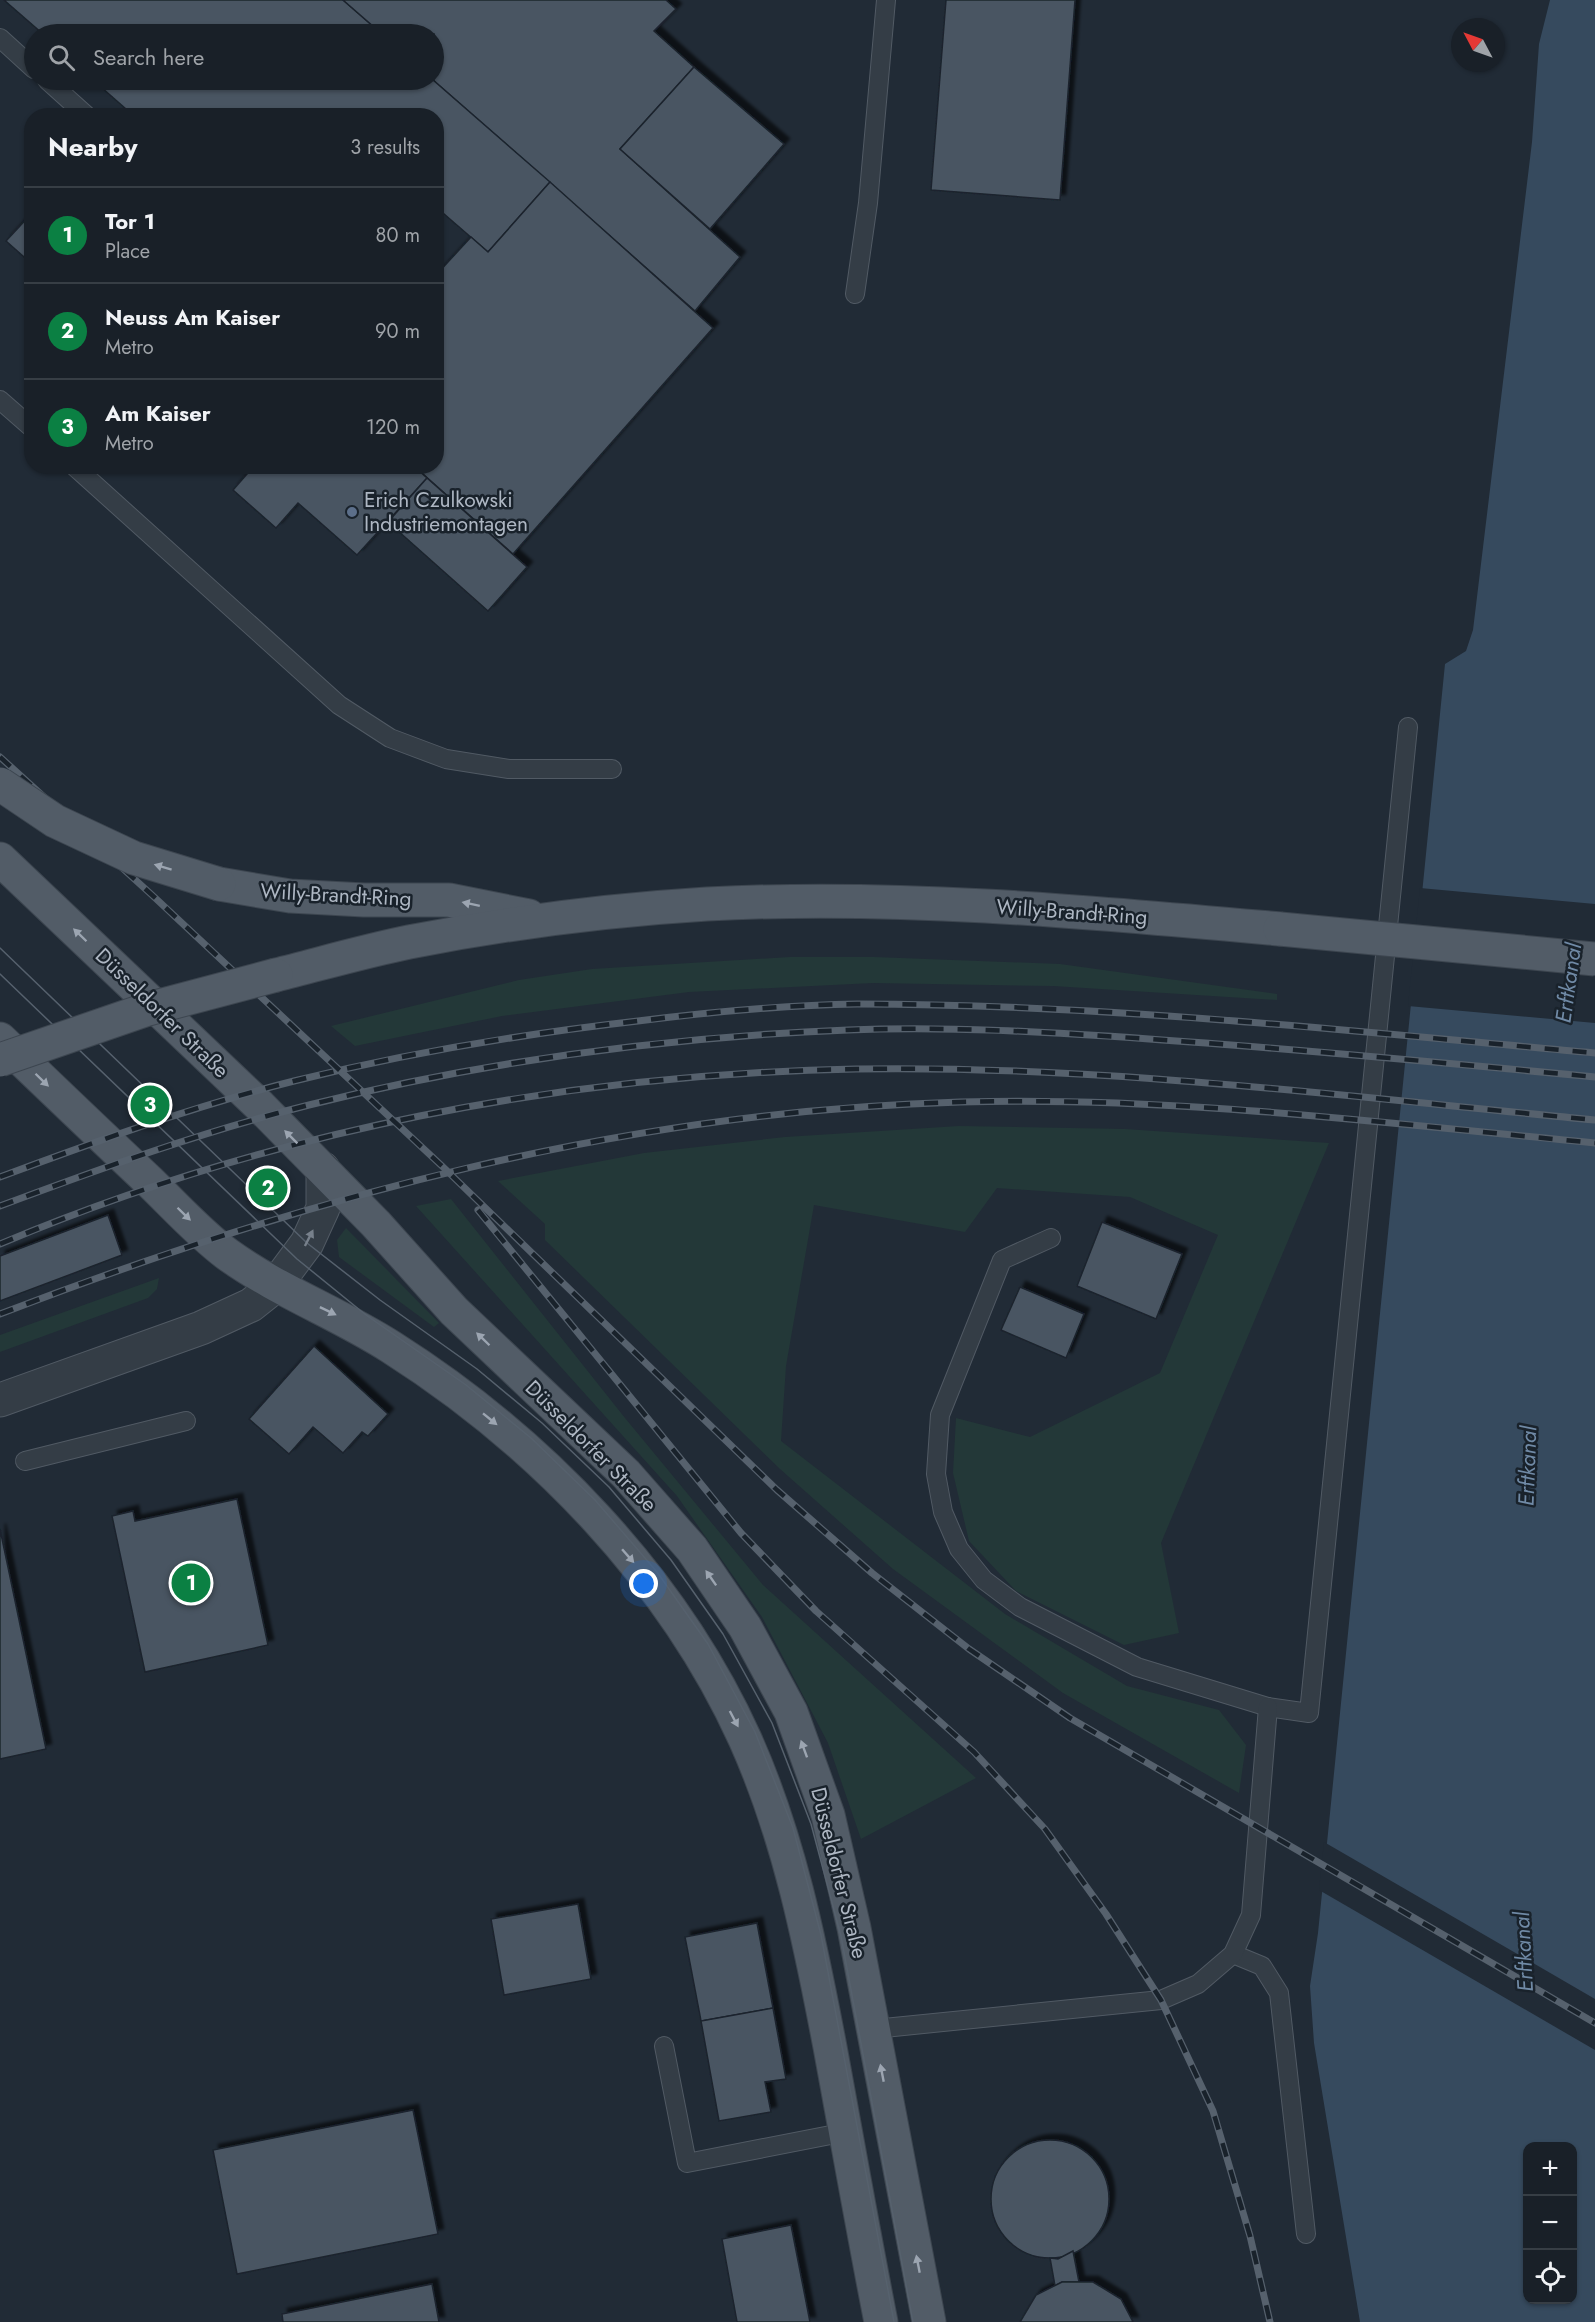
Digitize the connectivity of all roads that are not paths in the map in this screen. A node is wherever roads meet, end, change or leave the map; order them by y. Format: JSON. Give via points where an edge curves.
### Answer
{"nodes":[{"id":1,"x":886,"y":0,"type":"edge"},
{"id":2,"x":0,"y":38,"type":"edge"},
{"id":3,"x":24,"y":60,"type":"edge"},
{"id":4,"x":58,"y":90,"type":"edge"},
{"id":5,"x":78,"y":108,"type":"edge"},
{"id":6,"x":855,"y":294,"type":"dead end"},
{"id":7,"x":0,"y":400,"type":"edge"},
{"id":8,"x":24,"y":421,"type":"edge"},
{"id":9,"x":83,"y":474,"type":"edge"},
{"id":10,"x":1408,"y":727,"type":"dead end"},
{"id":11,"x":612,"y":769,"type":"dead end"},
{"id":12,"x":0,"y":784,"type":"edge"},
{"id":13,"x":0,"y":859,"type":"edge"},
{"id":14,"x":549,"y":920,"type":"junction"},
{"id":15,"x":1595,"y":959,"type":"edge"},
{"id":16,"x":0,"y":1039,"type":"edge"},
{"id":17,"x":0,"y":1060,"type":"edge"},
{"id":18,"x":323,"y":1168,"type":"junction"},
{"id":19,"x":1051,"y":1238,"type":"dead end"},
{"id":20,"x":275,"y":1286,"type":"junction"},
{"id":21,"x":0,"y":1400,"type":"edge"},
{"id":22,"x":186,"y":1421,"type":"dead end"},
{"id":23,"x":25,"y":1461,"type":"dead end"},
{"id":24,"x":1268,"y":1707,"type":"junction"},
{"id":25,"x":1233,"y":1954,"type":"junction"},
{"id":26,"x":874,"y":2029,"type":"junction"},
{"id":27,"x":664,"y":2046,"type":"dead end"},
{"id":28,"x":846,"y":2132,"type":"junction"},
{"id":29,"x":1306,"y":2234,"type":"dead end"},
{"id":30,"x":881,"y":2322,"type":"edge"},
{"id":31,"x":929,"y":2322,"type":"edge"}],
"edges":[{"from":1,"to":6,"type":"lane","via":[[868,203]]},
{"from":2,"to":3,"type":"lane"},
{"from":4,"to":5,"type":"lane"},
{"from":7,"to":8,"type":"lane"},
{"from":9,"to":11,"type":"lane","via":[[339,705],[390,738],[447,759],[509,769]]},
{"from":10,"to":24,"type":"lane","via":[[1309,1713]]},
{"from":14,"to":12,"type":"main road","name":"Willy-Brandt-Ring","one_way":true,"bridge":true,"via":[[449,900],[290,896],[219,884],[134,858],[55,821]]},
{"from":18,"to":13,"type":"main road","name":"Düsseldorfer Straße","one_way":true},
{"from":14,"to":15,"type":"main road","name":"Willy-Brandt-Ring","bridge":true,"via":[[706,904],[894,901],[1102,913]]},
{"from":14,"to":17,"type":"main road","name":"Willy-Brandt-Ring","bridge":true,"via":[[409,942],[276,975],[148,1009]]},
{"from":16,"to":20,"type":"main road","one_way":true,"via":[[224,1251]]},
{"from":20,"to":18,"type":"street","one_way":true,"via":[[307,1243],[323,1208]]},
{"from":26,"to":18,"type":"main road","name":"Düsseldorfer Straße","one_way":true,"via":[[828,1815],[791,1712],[745,1627],[692,1549],[626,1474],[454,1311]]},
{"from":19,"to":24,"type":"lane","via":[[1002,1260],[940,1415],[936,1474],[942,1512],[959,1549],[984,1580],[1020,1607],[1137,1667]]},
{"from":20,"to":21,"type":"street","via":[[251,1305],[215,1323]]},
{"from":20,"to":28,"type":"main road","one_way":true,"via":[[392,1347],[459,1394],[525,1448],[624,1552],[699,1652],[745,1738],[781,1832],[811,1946]]},
{"from":22,"to":23,"type":"lane"},
{"from":24,"to":25,"type":"lane","via":[[1251,1915]]},
{"from":25,"to":26,"type":"lane","via":[[1198,1984],[1161,2000]]},
{"from":25,"to":29,"type":"lane","via":[[1262,1966],[1279,1993]]},
{"from":31,"to":26,"type":"main road","name":"Düsseldorfer Straße","one_way":true},
{"from":27,"to":28,"type":"lane","via":[[687,2163]]},
{"from":28,"to":30,"type":"main road"}]}
